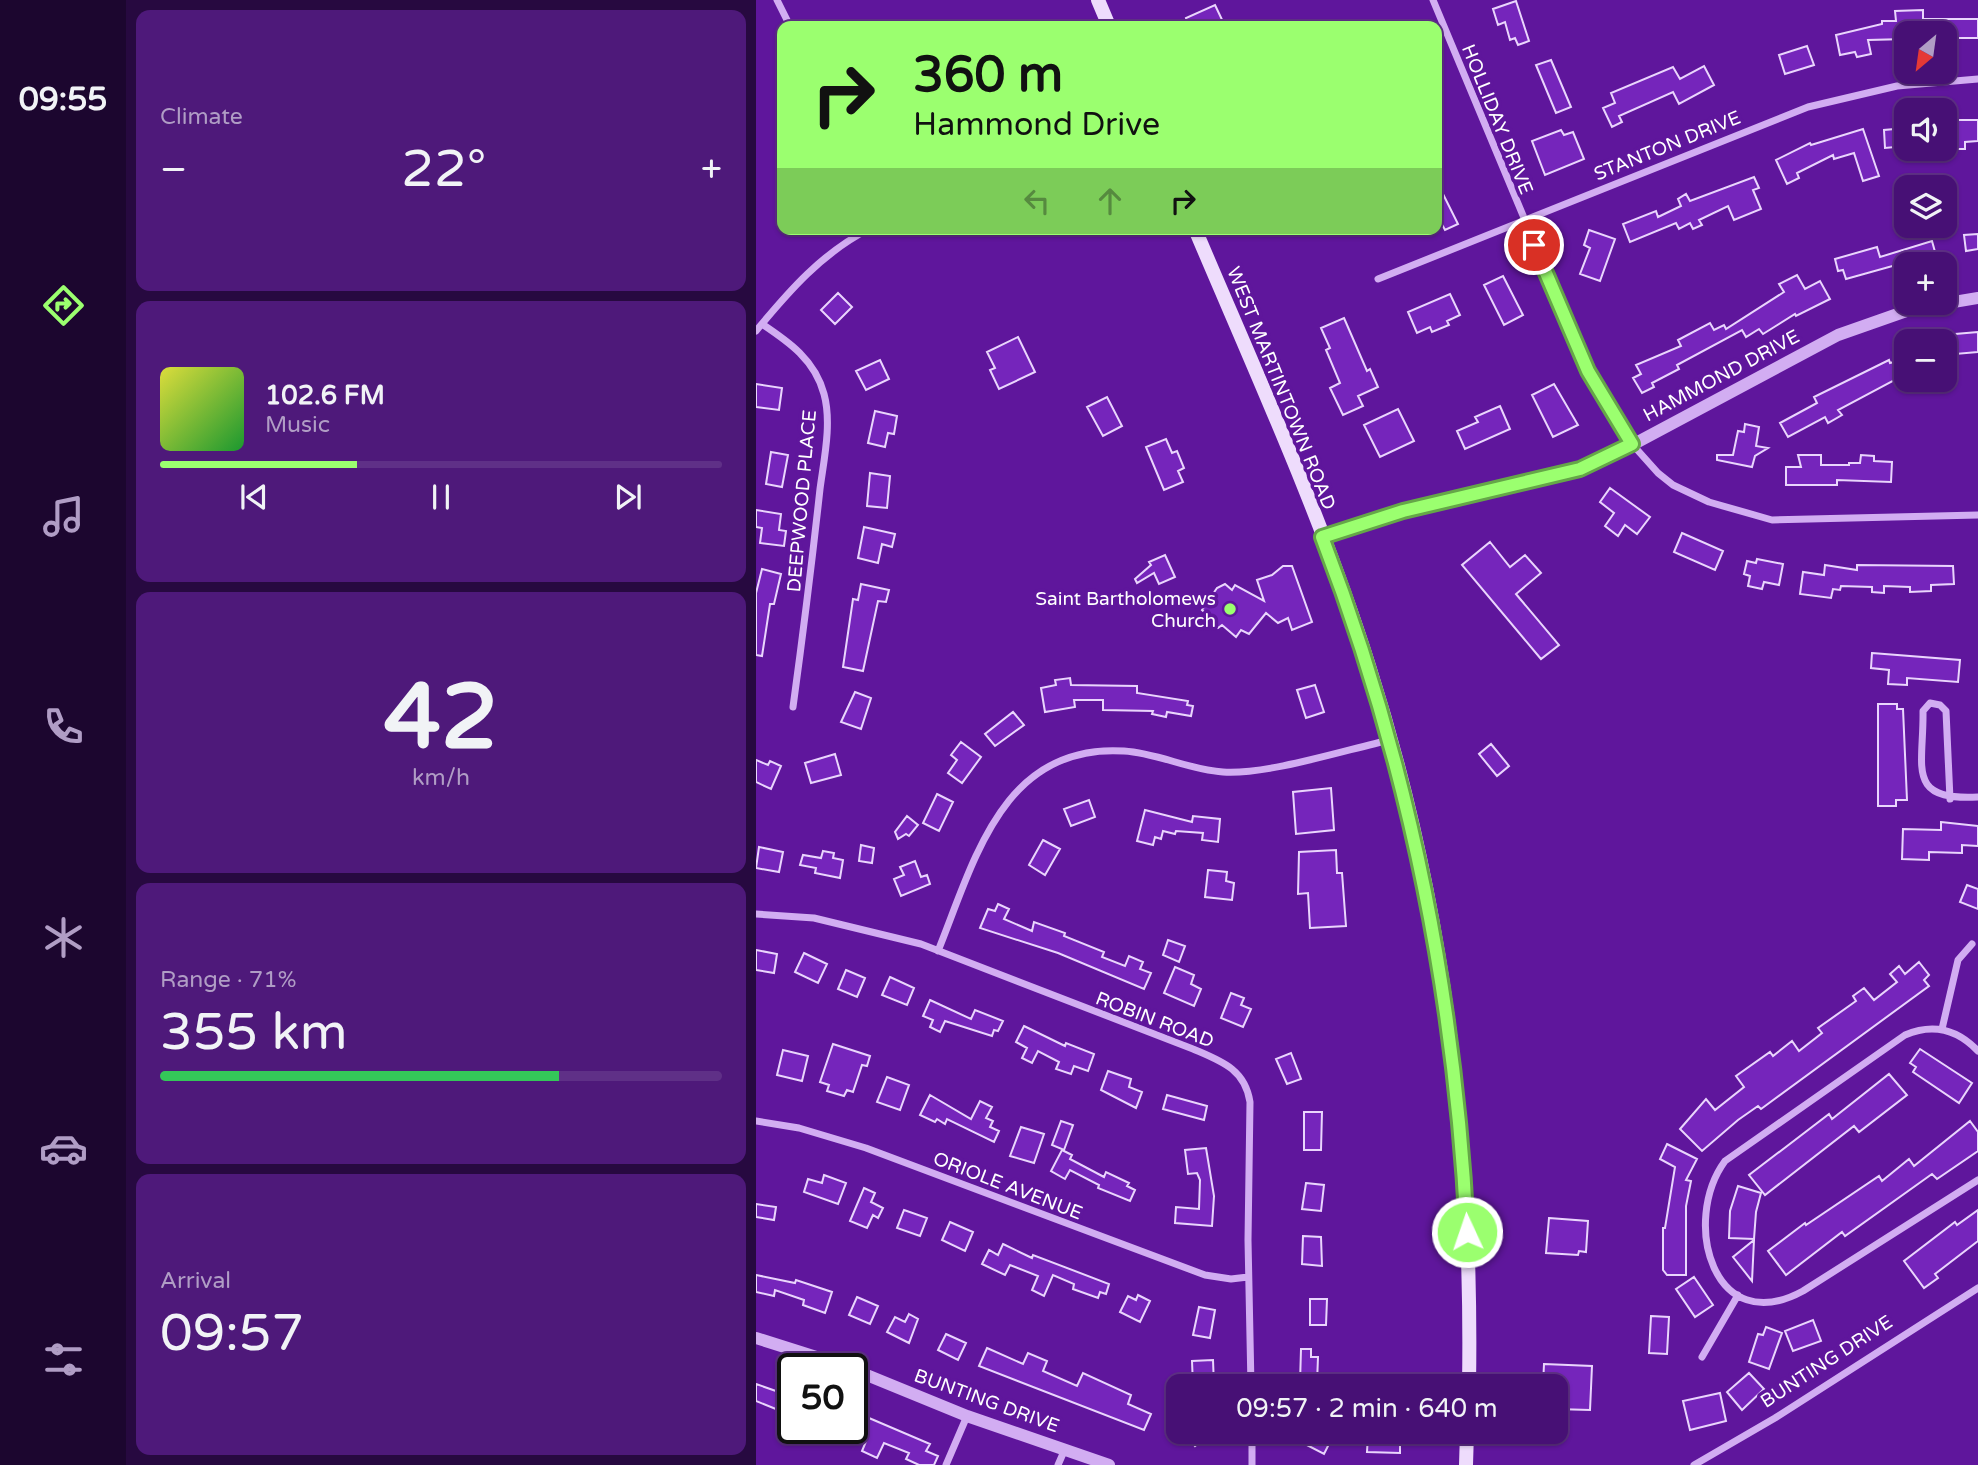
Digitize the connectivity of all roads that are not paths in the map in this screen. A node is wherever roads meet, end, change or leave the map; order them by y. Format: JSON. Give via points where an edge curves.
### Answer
{"nodes":[{"id":1,"x":777,"y":0,"type":"edge"},
{"id":2,"x":1098,"y":0,"type":"edge"},
{"id":3,"x":1433,"y":0,"type":"edge"},
{"id":4,"x":788,"y":21,"type":"edge"},
{"id":5,"x":1107,"y":21,"type":"edge"},
{"id":6,"x":1442,"y":21,"type":"edge"},
{"id":7,"x":1442,"y":22,"type":"edge"},
{"id":8,"x":1978,"y":79,"type":"edge"},
{"id":9,"x":1523,"y":220,"type":"junction"},
{"id":10,"x":860,"y":235,"type":"edge"},
{"id":11,"x":1197,"y":235,"type":"edge"},
{"id":12,"x":1378,"y":279,"type":"dead end"},
{"id":13,"x":1978,"y":298,"type":"edge"},
{"id":14,"x":759,"y":327,"type":"edge"},
{"id":15,"x":1632,"y":444,"type":"junction"},
{"id":16,"x":1978,"y":514,"type":"edge"},
{"id":17,"x":1322,"y":537,"type":"junction"},
{"id":18,"x":793,"y":707,"type":"dead end"},
{"id":19,"x":1391,"y":740,"type":"junction"},
{"id":20,"x":1978,"y":797,"type":"edge"},
{"id":21,"x":1950,"y":799,"type":"junction"},
{"id":22,"x":756,"y":914,"type":"edge"},
{"id":23,"x":1972,"y":944,"type":"dead end"},
{"id":24,"x":938,"y":951,"type":"junction"},
{"id":25,"x":1942,"y":1029,"type":"junction"},
{"id":26,"x":1978,"y":1051,"type":"edge"},
{"id":27,"x":756,"y":1121,"type":"edge"},
{"id":28,"x":1978,"y":1180,"type":"edge"},
{"id":29,"x":1248,"y":1277,"type":"junction"},
{"id":30,"x":1978,"y":1288,"type":"edge"},
{"id":31,"x":1738,"y":1295,"type":"junction"},
{"id":32,"x":756,"y":1338,"type":"edge"},
{"id":33,"x":802,"y":1353,"type":"edge"},
{"id":34,"x":1702,"y":1357,"type":"dead end"},
{"id":35,"x":1251,"y":1374,"type":"edge"},
{"id":36,"x":1469,"y":1374,"type":"edge"},
{"id":37,"x":868,"y":1376,"type":"edge"},
{"id":38,"x":967,"y":1416,"type":"junction"},
{"id":39,"x":1252,"y":1444,"type":"edge"},
{"id":40,"x":1467,"y":1444,"type":"edge"},
{"id":41,"x":1065,"y":1449,"type":"junction"},
{"id":42,"x":1085,"y":1461,"type":"edge"},
{"id":43,"x":946,"y":1465,"type":"edge"},
{"id":44,"x":1058,"y":1465,"type":"edge"},
{"id":45,"x":1109,"y":1465,"type":"edge"},
{"id":46,"x":1252,"y":1465,"type":"edge"},
{"id":47,"x":1466,"y":1465,"type":"edge"},
{"id":48,"x":1694,"y":1465,"type":"edge"}],
"edges":[{"from":1,"to":4,"type":"street"},
{"from":2,"to":5,"type":"main road"},
{"from":3,"to":6,"type":"street","name":"HOLLIDAY DRIVE"},
{"from":7,"to":9,"type":"street","name":"HOLLIDAY DRIVE"},
{"from":8,"to":9,"type":"street","name":"STANTON DRIVE","via":[[1896,86],[1808,107]]},
{"from":9,"to":12,"type":"street","name":"STANTON DRIVE"},
{"from":9,"to":15,"type":"street","name":"HOLLIDAY DRIVE","via":[[1588,371]]},
{"from":10,"to":14,"type":"street","via":[[816,265]]},
{"from":11,"to":17,"type":"main road","name":"WEST MARTINTOWN ROAD"},
{"from":13,"to":15,"type":"street","name":"HAMMOND DRIVE","via":[[1912,309],[1838,335]]},
{"from":14,"to":18,"type":"street","name":"DEEPWOOD PLACE","via":[[786,340],[807,361],[822,387],[828,412]]},
{"from":15,"to":16,"type":"street","name":"HOLLIDAY DRIVE","via":[[1674,485],[1717,505],[1772,520]]},
{"from":15,"to":17,"type":"street","name":"HAMMOND DRIVE","via":[[1580,469],[1403,511]]},
{"from":17,"to":19,"type":"main road","name":"WEST MARTINTOWN ROAD"},
{"from":19,"to":24,"type":"street","via":[[1238,772],[1111,751],[1054,764],[1012,794],[989,826]]},
{"from":19,"to":36,"type":"main road","name":"WEST MARTINTOWN ROAD","via":[[1426,889],[1449,1028],[1464,1176]]},
{"from":20,"to":21,"type":"street"},
{"from":21,"to":21,"type":"street","via":[[1930,789],[1922,773],[1923,711],[1930,703],[1946,712]]},
{"from":22,"to":24,"type":"street","name":"ROBIN ROAD","via":[[814,918]]},
{"from":23,"to":25,"type":"street","via":[[1958,960]]},
{"from":24,"to":29,"type":"street","name":"ROBIN ROAD","via":[[1193,1049],[1236,1071],[1250,1102]]},
{"from":25,"to":26,"type":"street","via":[[1970,1042]]},
{"from":25,"to":31,"type":"street","via":[[1925,1028],[1905,1035],[1725,1161],[1711,1185],[1706,1217],[1708,1250],[1718,1279]]},
{"from":27,"to":29,"type":"street","name":"ORIOLE AVENUE","via":[[866,1148],[1205,1275]]},
{"from":28,"to":31,"type":"street","via":[[1791,1298],[1762,1303]]},
{"from":29,"to":35,"type":"street","name":"ROBIN ROAD"},
{"from":30,"to":48,"type":"street","name":"BUNTING DRIVE"},
{"from":31,"to":34,"type":"street"},
{"from":32,"to":33,"type":"street","name":"BUNTING DRIVE"},
{"from":37,"to":38,"type":"street","name":"BUNTING DRIVE"},
{"from":38,"to":41,"type":"street","name":"BUNTING DRIVE"},
{"from":38,"to":43,"type":"street"},
{"from":39,"to":46,"type":"street"},
{"from":40,"to":47,"type":"main road"},
{"from":41,"to":42,"type":"street","name":"BUNTING DRIVE"},
{"from":41,"to":44,"type":"street"},
{"from":42,"to":45,"type":"street","name":"BUNTING DRIVE"}]}
